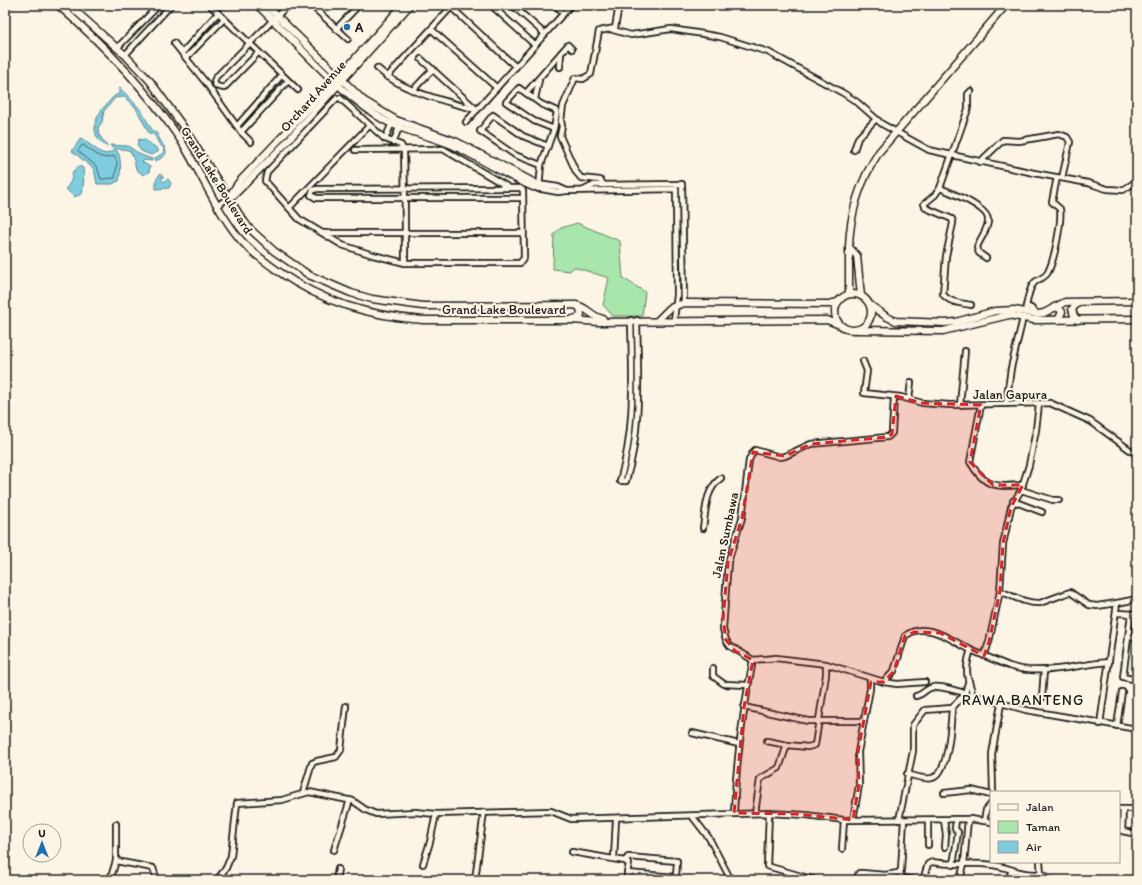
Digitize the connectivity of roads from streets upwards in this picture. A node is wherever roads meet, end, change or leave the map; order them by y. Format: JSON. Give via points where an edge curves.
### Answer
{"nodes":[{"id":1,"x":58,"y":5,"type":"edge"},
{"id":2,"x":69,"y":5,"type":"edge"},
{"id":3,"x":158,"y":5,"type":"edge"},
{"id":4,"x":171,"y":5,"type":"edge"},
{"id":5,"x":210,"y":5,"type":"edge"},
{"id":6,"x":257,"y":5,"type":"edge"},
{"id":7,"x":266,"y":5,"type":"edge"},
{"id":8,"x":288,"y":5,"type":"edge"},
{"id":9,"x":311,"y":5,"type":"edge"},
{"id":10,"x":403,"y":5,"type":"edge"},
{"id":11,"x":410,"y":5,"type":"edge"},
{"id":12,"x":491,"y":5,"type":"edge"},
{"id":13,"x":512,"y":5,"type":"edge"},
{"id":14,"x":555,"y":5,"type":"edge"},
{"id":15,"x":571,"y":5,"type":"edge"},
{"id":16,"x":620,"y":5,"type":"edge"},
{"id":17,"x":1006,"y":5,"type":"edge"},
{"id":18,"x":356,"y":6,"type":"edge"},
{"id":19,"x":452,"y":6,"type":"edge"},
{"id":20,"x":218,"y":13,"type":"junction"},
{"id":21,"x":564,"y":13,"type":"junction"},
{"id":22,"x":398,"y":14,"type":"junction"},
{"id":23,"x":275,"y":18,"type":"junction"},
{"id":24,"x":224,"y":19,"type":"junction"},
{"id":25,"x":336,"y":29,"type":"junction"},
{"id":26,"x":431,"y":29,"type":"junction"},
{"id":27,"x":613,"y":30,"type":"junction"},
{"id":28,"x":545,"y":34,"type":"junction"},
{"id":29,"x":108,"y":40,"type":"junction"},
{"id":30,"x":348,"y":40,"type":"dead end"},
{"id":31,"x":174,"y":43,"type":"dead end"},
{"id":32,"x":248,"y":43,"type":"junction"},
{"id":33,"x":535,"y":45,"type":"junction"},
{"id":34,"x":103,"y":46,"type":"junction"},
{"id":35,"x":117,"y":48,"type":"junction"},
{"id":36,"x":572,"y":49,"type":"dead end"},
{"id":37,"x":182,"y":52,"type":"junction"},
{"id":38,"x":258,"y":53,"type":"junction"},
{"id":39,"x":562,"y":53,"type":"junction"},
{"id":40,"x":125,"y":55,"type":"junction"},
{"id":41,"x":186,"y":58,"type":"junction"},
{"id":42,"x":421,"y":59,"type":"dead end"},
{"id":43,"x":136,"y":66,"type":"junction"},
{"id":44,"x":516,"y":67,"type":"junction"},
{"id":45,"x":560,"y":67,"type":"dead end"},
{"id":46,"x":377,"y":68,"type":"dead end"},
{"id":47,"x":433,"y":69,"type":"junction"},
{"id":48,"x":128,"y":74,"type":"junction"},
{"id":49,"x":282,"y":75,"type":"junction"},
{"id":50,"x":387,"y":77,"type":"junction"},
{"id":51,"x":540,"y":78,"type":"junction"},
{"id":52,"x":338,"y":80,"type":"junction"},
{"id":53,"x":288,"y":81,"type":"junction"},
{"id":54,"x":497,"y":88,"type":"junction"},
{"id":55,"x":298,"y":90,"type":"dead end"},
{"id":56,"x":413,"y":90,"type":"junction"},
{"id":57,"x":971,"y":91,"type":"dead end"},
{"id":58,"x":526,"y":93,"type":"junction"},
{"id":59,"x":535,"y":100,"type":"junction"},
{"id":60,"x":477,"y":110,"type":"junction"},
{"id":61,"x":876,"y":119,"type":"junction"},
{"id":62,"x":393,"y":122,"type":"junction"},
{"id":63,"x":466,"y":122,"type":"dead end"},
{"id":64,"x":400,"y":125,"type":"junction"},
{"id":65,"x":237,"y":126,"type":"junction"},
{"id":66,"x":369,"y":126,"type":"junction"},
{"id":67,"x":554,"y":129,"type":"junction"},
{"id":68,"x":897,"y":131,"type":"junction"},
{"id":69,"x":241,"y":132,"type":"junction"},
{"id":70,"x":385,"y":139,"type":"junction"},
{"id":71,"x":251,"y":142,"type":"dead end"},
{"id":72,"x":393,"y":142,"type":"junction"},
{"id":73,"x":548,"y":146,"type":"junction"},
{"id":74,"x":355,"y":150,"type":"dead end"},
{"id":75,"x":854,"y":150,"type":"dead end"},
{"id":76,"x":404,"y":151,"type":"junction"},
{"id":77,"x":951,"y":156,"type":"junction"},
{"id":78,"x":980,"y":162,"type":"junction"},
{"id":79,"x":541,"y":165,"type":"junction"},
{"id":80,"x":1059,"y":177,"type":"junction"},
{"id":81,"x":1137,"y":181,"type":"edge"},
{"id":82,"x":682,"y":184,"type":"junction"},
{"id":83,"x":604,"y":185,"type":"junction"},
{"id":84,"x":537,"y":186,"type":"junction"},
{"id":85,"x":634,"y":187,"type":"junction"},
{"id":86,"x":510,"y":188,"type":"junction"},
{"id":87,"x":940,"y":188,"type":"junction"},
{"id":88,"x":676,"y":189,"type":"junction"},
{"id":89,"x":405,"y":190,"type":"junction"},
{"id":90,"x":581,"y":191,"type":"junction"},
{"id":91,"x":229,"y":197,"type":"junction"},
{"id":92,"x":405,"y":198,"type":"junction"},
{"id":93,"x":524,"y":198,"type":"junction"},
{"id":94,"x":217,"y":206,"type":"junction"},
{"id":95,"x":289,"y":208,"type":"junction"},
{"id":96,"x":405,"y":232,"type":"junction"},
{"id":97,"x":323,"y":233,"type":"junction"},
{"id":98,"x":523,"y":233,"type":"junction"},
{"id":99,"x":849,"y":247,"type":"junction"},
{"id":100,"x":677,"y":253,"type":"junction"},
{"id":101,"x":682,"y":253,"type":"junction"},
{"id":102,"x":986,"y":258,"type":"dead end"},
{"id":103,"x":404,"y":263,"type":"junction"},
{"id":104,"x":848,"y":294,"type":"junction"},
{"id":105,"x":861,"y":296,"type":"junction"},
{"id":106,"x":1137,"y":301,"type":"edge"},
{"id":107,"x":838,"y":302,"type":"junction"},
{"id":108,"x":1079,"y":302,"type":"junction"},
{"id":109,"x":684,"y":303,"type":"junction"},
{"id":110,"x":576,"y":305,"type":"junction"},
{"id":111,"x":675,"y":305,"type":"junction"},
{"id":112,"x":870,"y":305,"type":"junction"},
{"id":113,"x":971,"y":305,"type":"dead end"},
{"id":114,"x":1054,"y":307,"type":"junction"},
{"id":115,"x":1025,"y":312,"type":"junction"},
{"id":116,"x":570,"y":320,"type":"junction"},
{"id":117,"x":608,"y":320,"type":"junction"},
{"id":118,"x":634,"y":320,"type":"junction"},
{"id":119,"x":658,"y":320,"type":"junction"},
{"id":120,"x":674,"y":320,"type":"junction"},
{"id":121,"x":1058,"y":320,"type":"junction"},
{"id":122,"x":1078,"y":320,"type":"junction"},
{"id":123,"x":1137,"y":320,"type":"edge"},
{"id":124,"x":840,"y":325,"type":"junction"},
{"id":125,"x":858,"y":330,"type":"junction"},
{"id":126,"x":965,"y":351,"type":"dead end"},
{"id":127,"x":863,"y":361,"type":"dead end"},
{"id":128,"x":911,"y":382,"type":"dead end"},
{"id":129,"x":632,"y":393,"type":"junction"},
{"id":130,"x":638,"y":393,"type":"junction"},
{"id":131,"x":894,"y":397,"type":"junction"},
{"id":132,"x":909,"y":399,"type":"junction"},
{"id":133,"x":1006,"y":404,"type":"junction"},
{"id":134,"x":1039,"y":404,"type":"junction"},
{"id":135,"x":960,"y":405,"type":"junction"},
{"id":136,"x":981,"y":406,"type":"junction"},
{"id":137,"x":631,"y":432,"type":"junction"},
{"id":138,"x":637,"y":432,"type":"junction"},
{"id":139,"x":1137,"y":455,"type":"edge"},
{"id":140,"x":721,"y":478,"type":"dead end"},
{"id":141,"x":1022,"y":488,"type":"junction"},
{"id":142,"x":1059,"y":500,"type":"dead end"},
{"id":143,"x":1013,"y":501,"type":"junction"},
{"id":144,"x":1042,"y":512,"type":"dead end"},
{"id":145,"x":703,"y":528,"type":"dead end"},
{"id":146,"x":1000,"y":591,"type":"junction"},
{"id":147,"x":1137,"y":600,"type":"edge"},
{"id":148,"x":1118,"y":603,"type":"junction"},
{"id":149,"x":1116,"y":613,"type":"junction"},
{"id":150,"x":1131,"y":614,"type":"junction"},
{"id":151,"x":1137,"y":614,"type":"edge"},
{"id":152,"x":1128,"y":637,"type":"junction"},
{"id":153,"x":1137,"y":637,"type":"edge"},
{"id":154,"x":971,"y":650,"type":"junction"},
{"id":155,"x":984,"y":656,"type":"junction"},
{"id":156,"x":753,"y":660,"type":"junction"},
{"id":157,"x":1109,"y":662,"type":"junction"},
{"id":158,"x":826,"y":664,"type":"junction"},
{"id":159,"x":713,"y":668,"type":"dead end"},
{"id":160,"x":1044,"y":670,"type":"junction"},
{"id":161,"x":870,"y":678,"type":"junction"},
{"id":162,"x":969,"y":680,"type":"junction"},
{"id":163,"x":1137,"y":680,"type":"edge"},
{"id":164,"x":884,"y":682,"type":"junction"},
{"id":165,"x":925,"y":682,"type":"dead end"},
{"id":166,"x":748,"y":686,"type":"junction"},
{"id":167,"x":1122,"y":692,"type":"dead end"},
{"id":168,"x":964,"y":695,"type":"junction"},
{"id":169,"x":972,"y":695,"type":"junction"},
{"id":170,"x":916,"y":696,"type":"dead end"},
{"id":171,"x":1042,"y":698,"type":"dead end"},
{"id":172,"x":1001,"y":704,"type":"junction"},
{"id":173,"x":346,"y":706,"type":"dead end"},
{"id":174,"x":744,"y":707,"type":"junction"},
{"id":175,"x":952,"y":708,"type":"junction"},
{"id":176,"x":819,"y":720,"type":"junction"},
{"id":177,"x":864,"y":721,"type":"junction"},
{"id":178,"x":1100,"y":724,"type":"junction"},
{"id":179,"x":1117,"y":726,"type":"junction"},
{"id":180,"x":1137,"y":729,"type":"edge"},
{"id":181,"x":692,"y":732,"type":"dead end"},
{"id":182,"x":767,"y":741,"type":"dead end"},
{"id":183,"x":739,"y":744,"type":"junction"},
{"id":184,"x":787,"y":745,"type":"junction"},
{"id":185,"x":908,"y":774,"type":"junction"},
{"id":186,"x":992,"y":791,"type":"edge"},
{"id":187,"x":303,"y":793,"type":"junction"},
{"id":188,"x":944,"y":793,"type":"dead end"},
{"id":189,"x":990,"y":795,"type":"edge"},
{"id":190,"x":350,"y":800,"type":"junction"},
{"id":191,"x":990,"y":805,"type":"edge"},
{"id":192,"x":1121,"y":809,"type":"edge"},
{"id":193,"x":1137,"y":809,"type":"edge"},
{"id":194,"x":484,"y":812,"type":"junction"},
{"id":195,"x":755,"y":813,"type":"junction"},
{"id":196,"x":770,"y":813,"type":"junction"},
{"id":197,"x":436,"y":814,"type":"junction"},
{"id":198,"x":734,"y":814,"type":"junction"},
{"id":199,"x":692,"y":816,"type":"junction"},
{"id":200,"x":616,"y":819,"type":"junction"},
{"id":201,"x":956,"y":819,"type":"junction"},
{"id":202,"x":968,"y":819,"type":"junction"},
{"id":203,"x":844,"y":820,"type":"junction"},
{"id":204,"x":853,"y":820,"type":"junction"},
{"id":205,"x":901,"y":820,"type":"junction"},
{"id":206,"x":928,"y":820,"type":"junction"},
{"id":207,"x":944,"y":820,"type":"junction"},
{"id":208,"x":984,"y":821,"type":"junction"},
{"id":209,"x":990,"y":822,"type":"edge"},
{"id":210,"x":116,"y":824,"type":"dead end"},
{"id":211,"x":1137,"y":834,"type":"edge"},
{"id":212,"x":928,"y":845,"type":"dead end"},
{"id":213,"x":945,"y":847,"type":"dead end"},
{"id":214,"x":842,"y":849,"type":"dead end"},
{"id":215,"x":334,"y":850,"type":"dead end"},
{"id":216,"x":1137,"y":851,"type":"edge"},
{"id":217,"x":572,"y":852,"type":"dead end"},
{"id":218,"x":1136,"y":858,"type":"dead end"},
{"id":219,"x":614,"y":859,"type":"junction"},
{"id":220,"x":116,"y":861,"type":"junction"},
{"id":221,"x":625,"y":861,"type":"junction"},
{"id":222,"x":1040,"y":863,"type":"edge"},
{"id":223,"x":423,"y":864,"type":"dead end"},
{"id":224,"x":964,"y":864,"type":"junction"},
{"id":225,"x":953,"y":865,"type":"junction"},
{"id":226,"x":338,"y":869,"type":"dead end"},
{"id":227,"x":1012,"y":870,"type":"junction"},
{"id":228,"x":900,"y":872,"type":"junction"},
{"id":229,"x":628,"y":873,"type":"junction"},
{"id":230,"x":1041,"y":874,"type":"junction"},
{"id":231,"x":884,"y":878,"type":"edge"},
{"id":232,"x":110,"y":880,"type":"edge"},
{"id":233,"x":157,"y":880,"type":"edge"},
{"id":234,"x":217,"y":880,"type":"edge"},
{"id":235,"x":336,"y":880,"type":"edge"},
{"id":236,"x":476,"y":880,"type":"edge"},
{"id":237,"x":627,"y":880,"type":"edge"},
{"id":238,"x":731,"y":880,"type":"edge"},
{"id":239,"x":815,"y":880,"type":"edge"},
{"id":240,"x":856,"y":880,"type":"edge"},
{"id":241,"x":915,"y":880,"type":"edge"},
{"id":242,"x":923,"y":880,"type":"edge"},
{"id":243,"x":960,"y":880,"type":"edge"},
{"id":244,"x":1008,"y":880,"type":"edge"},
{"id":245,"x":1049,"y":880,"type":"edge"}],
"edges":[{"from":1,"to":34,"type":"street","name":"Grand Lake Boulevard"},
{"from":2,"to":29,"type":"street","name":"Grand Lake Boulevard"},
{"from":3,"to":35,"type":"street"},
{"from":4,"to":40,"type":"street"},
{"from":5,"to":20,"type":"street"},
{"from":6,"to":23,"type":"street"},
{"from":7,"to":23,"type":"street"},
{"from":8,"to":23,"type":"street"},
{"from":9,"to":25,"type":"street"},
{"from":10,"to":22,"type":"street","name":"Orchard Avenue"},
{"from":11,"to":22,"type":"street","name":"Orchard Avenue"},
{"from":12,"to":33,"type":"street"},
{"from":13,"to":28,"type":"street"},
{"from":14,"to":21,"type":"street"},
{"from":15,"to":21,"type":"street"},
{"from":16,"to":27,"type":"street"},
{"from":17,"to":68,"type":"street"},
{"from":18,"to":25,"type":"street"},
{"from":19,"to":26,"type":"street"},
{"from":19,"to":44,"type":"street"},
{"from":20,"to":24,"type":"street"},
{"from":20,"to":37,"type":"street"},
{"from":21,"to":28,"type":"street"},
{"from":22,"to":52,"type":"street","name":"Orchard Avenue"},
{"from":23,"to":32,"type":"street"},
{"from":23,"to":52,"type":"street"},
{"from":24,"to":32,"type":"street"},
{"from":24,"to":41,"type":"street"},
{"from":25,"to":30,"type":"street"},
{"from":26,"to":50,"type":"street"},
{"from":26,"to":54,"type":"street"},
{"from":27,"to":61,"type":"street","via":[[631,35],[671,29],[720,37],[768,52],[843,93]]},
{"from":27,"to":83,"type":"street","via":[[599,31],[591,74],[583,79],[575,78],[563,106],[560,136],[581,178],[600,180]]},
{"from":28,"to":33,"type":"street"},
{"from":29,"to":34,"type":"street"},
{"from":29,"to":35,"type":"street","name":"Grand Lake Boulevard"},
{"from":31,"to":37,"type":"street"},
{"from":32,"to":38,"type":"street"},
{"from":32,"to":38,"type":"street","via":[[216,78],[216,86],[224,88]]},
{"from":33,"to":44,"type":"street"},
{"from":34,"to":48,"type":"street","name":"Grand Lake Boulevard"},
{"from":35,"to":40,"type":"street","name":"Grand Lake Boulevard"},
{"from":36,"to":39,"type":"street","via":[[568,46]]},
{"from":37,"to":41,"type":"street"},
{"from":38,"to":49,"type":"street"},
{"from":39,"to":45,"type":"street"},
{"from":39,"to":51,"type":"street"},
{"from":40,"to":43,"type":"street","name":"Grand Lake Boulevard"},
{"from":41,"to":65,"type":"street"},
{"from":42,"to":47,"type":"street"},
{"from":43,"to":48,"type":"street"},
{"from":43,"to":91,"type":"street","name":"Grand Lake Boulevard","via":[[168,105]]},
{"from":44,"to":54,"type":"street"},
{"from":46,"to":50,"type":"street"},
{"from":47,"to":56,"type":"street"},
{"from":47,"to":60,"type":"street"},
{"from":48,"to":94,"type":"street","name":"Grand Lake Boulevard","via":[[180,139]]},
{"from":49,"to":53,"type":"street"},
{"from":49,"to":65,"type":"street"},
{"from":50,"to":56,"type":"street"},
{"from":51,"to":58,"type":"street"},
{"from":51,"to":59,"type":"street"},
{"from":52,"to":62,"type":"street"},
{"from":52,"to":91,"type":"street","name":"Orchard Avenue","via":[[284,146],[234,196]]},
{"from":53,"to":55,"type":"street"},
{"from":53,"to":69,"type":"street"},
{"from":54,"to":60,"type":"street"},
{"from":56,"to":60,"type":"street"},
{"from":57,"to":77,"type":"street","via":[[968,94],[968,109]]},
{"from":58,"to":59,"type":"street"},
{"from":58,"to":67,"type":"street","via":[[518,88],[506,102],[534,121]]},
{"from":59,"to":67,"type":"street","via":[[557,111]]},
{"from":60,"to":63,"type":"street"},
{"from":61,"to":68,"type":"street"},
{"from":61,"to":75,"type":"street","via":[[858,138]]},
{"from":62,"to":64,"type":"street"},
{"from":62,"to":70,"type":"street"},
{"from":64,"to":72,"type":"street"},
{"from":64,"to":84,"type":"street","via":[[456,141]]},
{"from":65,"to":69,"type":"street"},
{"from":66,"to":70,"type":"street"},
{"from":66,"to":95,"type":"street"},
{"from":66,"to":95,"type":"street","via":[[340,98],[335,99],[267,172],[265,181]]},
{"from":67,"to":73,"type":"street"},
{"from":68,"to":77,"type":"street","via":[[929,150]]},
{"from":68,"to":99,"type":"street","via":[[875,158],[858,191],[850,223]]},
{"from":69,"to":71,"type":"street"},
{"from":70,"to":72,"type":"street"},
{"from":72,"to":76,"type":"street","via":[[402,145]]},
{"from":73,"to":79,"type":"street"},
{"from":73,"to":79,"type":"street","via":[[523,136],[493,115],[480,131],[515,155]]},
{"from":74,"to":76,"type":"street"},
{"from":76,"to":86,"type":"street","via":[[444,149]]},
{"from":76,"to":89,"type":"street"},
{"from":77,"to":78,"type":"street"},
{"from":77,"to":87,"type":"street"},
{"from":78,"to":80,"type":"street"},
{"from":78,"to":80,"type":"street","via":[[1003,140],[1019,141],[1059,134],[1067,137],[1070,142]]},
{"from":79,"to":84,"type":"street"},
{"from":80,"to":81,"type":"street","via":[[1117,190],[1127,188]]},
{"from":80,"to":115,"type":"street","via":[[1052,202],[1060,209],[1060,227],[1050,267],[1045,277],[1032,286]]},
{"from":82,"to":85,"type":"street"},
{"from":82,"to":88,"type":"street"},
{"from":82,"to":101,"type":"street"},
{"from":83,"to":85,"type":"street"},
{"from":83,"to":90,"type":"street","via":[[594,185]]},
{"from":84,"to":90,"type":"street"},
{"from":85,"to":88,"type":"street"},
{"from":85,"to":90,"type":"street"},
{"from":86,"to":89,"type":"street"},
{"from":86,"to":93,"type":"street","via":[[522,189]]},
{"from":87,"to":102,"type":"street","via":[[960,195],[988,216],[986,228],[977,247],[979,253]]},
{"from":87,"to":113,"type":"street","via":[[936,195],[924,204],[926,208],[952,219],[953,223],[946,256],[943,294],[952,301]]},
{"from":88,"to":100,"type":"street"},
{"from":89,"to":92,"type":"street"},
{"from":89,"to":92,"type":"street","via":[[318,189],[313,190],[312,195],[316,198]]},
{"from":91,"to":94,"type":"street","name":"Orchard Avenue"},
{"from":91,"to":110,"type":"street","name":"Grand Lake Boulevard","via":[[249,228],[274,251],[309,275],[351,293],[372,299],[423,306]]},
{"from":92,"to":93,"type":"street"},
{"from":92,"to":96,"type":"street"},
{"from":93,"to":98,"type":"street"},
{"from":94,"to":116,"type":"street","name":"Grand Lake Boulevard","via":[[239,238],[267,263],[321,297],[346,306],[392,317],[423,320]]},
{"from":95,"to":97,"type":"street","via":[[299,219]]},
{"from":96,"to":97,"type":"street"},
{"from":96,"to":98,"type":"street"},
{"from":96,"to":103,"type":"street"},
{"from":97,"to":103,"type":"street","via":[[342,245]]},
{"from":98,"to":103,"type":"street","via":[[524,258],[520,263]]},
{"from":99,"to":104,"type":"street"},
{"from":99,"to":105,"type":"street","via":[[857,256]]},
{"from":100,"to":101,"type":"street"},
{"from":100,"to":111,"type":"street"},
{"from":101,"to":109,"type":"street"},
{"from":104,"to":105,"type":"street"},
{"from":104,"to":107,"type":"street"},
{"from":105,"to":112,"type":"street"},
{"from":106,"to":108,"type":"street"},
{"from":107,"to":109,"type":"street"},
{"from":107,"to":124,"type":"street","via":[[835,314]]},
{"from":108,"to":114,"type":"street","via":[[1065,302]]},
{"from":108,"to":122,"type":"street","via":[[1072,309]]},
{"from":109,"to":111,"type":"street"},
{"from":110,"to":116,"type":"street","via":[[580,308],[580,317]]},
{"from":110,"to":117,"type":"street","name":"Grand Lake Boulevard","via":[[583,307],[594,317]]},
{"from":111,"to":119,"type":"street"},
{"from":111,"to":120,"type":"street"},
{"from":112,"to":115,"type":"street","via":[[887,317],[904,322],[956,322],[995,311]]},
{"from":112,"to":125,"type":"street","via":[[871,317],[864,327]]},
{"from":114,"to":115,"type":"street","via":[[1044,313]]},
{"from":114,"to":121,"type":"street","via":[[1062,312]]},
{"from":115,"to":121,"type":"street","via":[[1034,320]]},
{"from":115,"to":125,"type":"street","via":[[943,331]]},
{"from":115,"to":133,"type":"street","via":[[1011,368]]},
{"from":116,"to":117,"type":"street","name":"Grand Lake Boulevard"},
{"from":117,"to":118,"type":"street","name":"Grand Lake Boulevard"},
{"from":118,"to":119,"type":"street","name":"Grand Lake Boulevard"},
{"from":118,"to":129,"type":"street"},
{"from":118,"to":130,"type":"street"},
{"from":119,"to":120,"type":"street","name":"Grand Lake Boulevard"},
{"from":120,"to":124,"type":"street","name":"Grand Lake Boulevard","via":[[827,320]]},
{"from":121,"to":122,"type":"street"},
{"from":122,"to":123,"type":"street"},
{"from":124,"to":125,"type":"street","via":[[851,331]]},
{"from":126,"to":135,"type":"street"},
{"from":127,"to":131,"type":"street","name":"Jalan Gapura","via":[[867,370],[864,393]]},
{"from":128,"to":132,"type":"street"},
{"from":129,"to":130,"type":"street"},
{"from":129,"to":137,"type":"street"},
{"from":130,"to":138,"type":"street"},
{"from":131,"to":132,"type":"street","name":"Jalan Gapura"},
{"from":131,"to":156,"type":"street","name":"Jalan Sumbawa","via":[[892,433],[888,437],[810,444],[785,456],[755,450],[753,452],[742,518],[728,562],[723,629],[730,646]]},
{"from":132,"to":135,"type":"street","name":"Jalan Gapura","via":[[922,403]]},
{"from":133,"to":134,"type":"street","name":"Jalan Gapura"},
{"from":133,"to":136,"type":"street","name":"Jalan Gapura"},
{"from":134,"to":139,"type":"street","name":"Jalan Gapura","via":[[1050,403],[1060,406],[1090,420]]},
{"from":134,"to":141,"type":"street","via":[[1036,430]]},
{"from":135,"to":136,"type":"street","name":"Jalan Gapura"},
{"from":136,"to":141,"type":"street","via":[[970,462],[982,478],[993,485]]},
{"from":137,"to":138,"type":"street"},
{"from":137,"to":138,"type":"street","via":[[620,481],[626,481]]},
{"from":140,"to":145,"type":"street","via":[[714,483],[708,496]]},
{"from":141,"to":142,"type":"street"},
{"from":141,"to":143,"type":"street"},
{"from":143,"to":144,"type":"street"},
{"from":143,"to":146,"type":"street","via":[[1003,544]]},
{"from":146,"to":148,"type":"street","via":[[1024,602],[1035,603],[1073,592],[1080,600],[1093,606]]},
{"from":146,"to":155,"type":"street"},
{"from":147,"to":148,"type":"street"},
{"from":148,"to":149,"type":"street"},
{"from":149,"to":150,"type":"street"},
{"from":149,"to":157,"type":"street"},
{"from":150,"to":151,"type":"street"},
{"from":150,"to":152,"type":"street"},
{"from":152,"to":153,"type":"street"},
{"from":152,"to":163,"type":"street","via":[[1123,677]]},
{"from":154,"to":155,"type":"street"},
{"from":154,"to":162,"type":"street"},
{"from":154,"to":164,"type":"street","via":[[940,633],[931,631],[908,634],[901,646],[894,671]]},
{"from":155,"to":160,"type":"street","via":[[1011,666]]},
{"from":156,"to":158,"type":"street","via":[[776,658]]},
{"from":156,"to":166,"type":"street"},
{"from":157,"to":160,"type":"street"},
{"from":157,"to":178,"type":"street"},
{"from":158,"to":161,"type":"street"},
{"from":158,"to":176,"type":"street"},
{"from":159,"to":166,"type":"street","via":[[713,676],[719,682]]},
{"from":160,"to":171,"type":"street"},
{"from":161,"to":164,"type":"street"},
{"from":161,"to":177,"type":"street"},
{"from":162,"to":168,"type":"street"},
{"from":162,"to":169,"type":"street"},
{"from":164,"to":165,"type":"street"},
{"from":166,"to":174,"type":"street"},
{"from":167,"to":179,"type":"street"},
{"from":168,"to":169,"type":"street"},
{"from":168,"to":170,"type":"street","via":[[933,687]]},
{"from":168,"to":175,"type":"street"},
{"from":169,"to":172,"type":"street"},
{"from":172,"to":178,"type":"street"},
{"from":172,"to":186,"type":"street","via":[[992,754]]},
{"from":173,"to":187,"type":"street","via":[[341,750],[336,757],[311,764]]},
{"from":174,"to":176,"type":"street","via":[[808,721]]},
{"from":174,"to":183,"type":"street"},
{"from":175,"to":185,"type":"street","via":[[930,709],[921,713],[916,720],[913,725]]},
{"from":175,"to":185,"type":"street","via":[[947,756],[939,774],[933,778]]},
{"from":176,"to":177,"type":"street"},
{"from":176,"to":184,"type":"street","via":[[814,746]]},
{"from":177,"to":204,"type":"street","via":[[858,752],[859,785]]},
{"from":178,"to":179,"type":"street"},
{"from":179,"to":180,"type":"street"},
{"from":181,"to":183,"type":"street"},
{"from":182,"to":184,"type":"street"},
{"from":183,"to":198,"type":"street"},
{"from":184,"to":195,"type":"street","via":[[779,768],[760,779]]},
{"from":185,"to":205,"type":"street"},
{"from":187,"to":190,"type":"street"},
{"from":187,"to":234,"type":"street","via":[[282,800],[237,803],[231,856]]},
{"from":188,"to":189,"type":"street","via":[[971,790]]},
{"from":190,"to":197,"type":"street","via":[[372,813]]},
{"from":190,"to":215,"type":"street"},
{"from":191,"to":208,"type":"street","via":[[986,810]]},
{"from":192,"to":193,"type":"street"},
{"from":192,"to":211,"type":"street","via":[[1122,831]]},
{"from":194,"to":197,"type":"street"},
{"from":194,"to":200,"type":"street","via":[[554,811],[569,819]]},
{"from":194,"to":236,"type":"street"},
{"from":195,"to":196,"type":"street"},
{"from":195,"to":198,"type":"street"},
{"from":196,"to":203,"type":"street"},
{"from":196,"to":239,"type":"street","via":[[767,866]]},
{"from":197,"to":223,"type":"street"},
{"from":198,"to":199,"type":"street"},
{"from":199,"to":200,"type":"street"},
{"from":199,"to":238,"type":"street","via":[[709,838]]},
{"from":200,"to":219,"type":"street"},
{"from":201,"to":202,"type":"street"},
{"from":201,"to":207,"type":"street"},
{"from":201,"to":225,"type":"street","via":[[955,829],[958,832]]},
{"from":202,"to":208,"type":"street"},
{"from":202,"to":224,"type":"street"},
{"from":203,"to":204,"type":"street"},
{"from":203,"to":214,"type":"street"},
{"from":204,"to":205,"type":"street"},
{"from":205,"to":206,"type":"street"},
{"from":205,"to":228,"type":"street"},
{"from":206,"to":207,"type":"street"},
{"from":206,"to":212,"type":"street"},
{"from":207,"to":213,"type":"street"},
{"from":208,"to":209,"type":"street"},
{"from":210,"to":220,"type":"street"},
{"from":216,"to":218,"type":"street"},
{"from":217,"to":219,"type":"street"},
{"from":219,"to":221,"type":"street"},
{"from":220,"to":232,"type":"street"},
{"from":220,"to":233,"type":"street","via":[[153,868]]},
{"from":221,"to":229,"type":"street","via":[[629,864]]},
{"from":221,"to":229,"type":"street","via":[[628,857],[677,863],[674,877]]},
{"from":222,"to":230,"type":"street"},
{"from":224,"to":225,"type":"street"},
{"from":224,"to":227,"type":"street","via":[[993,865]]},
{"from":224,"to":243,"type":"street"},
{"from":225,"to":242,"type":"street","via":[[930,862]]},
{"from":226,"to":235,"type":"street"},
{"from":227,"to":230,"type":"street","via":[[1024,874]]},
{"from":227,"to":244,"type":"street"},
{"from":228,"to":231,"type":"street"},
{"from":228,"to":241,"type":"street","via":[[902,878]]},
{"from":229,"to":237,"type":"street"},
{"from":230,"to":245,"type":"street"},
{"from":231,"to":240,"type":"street","via":[[859,873]]}]}
